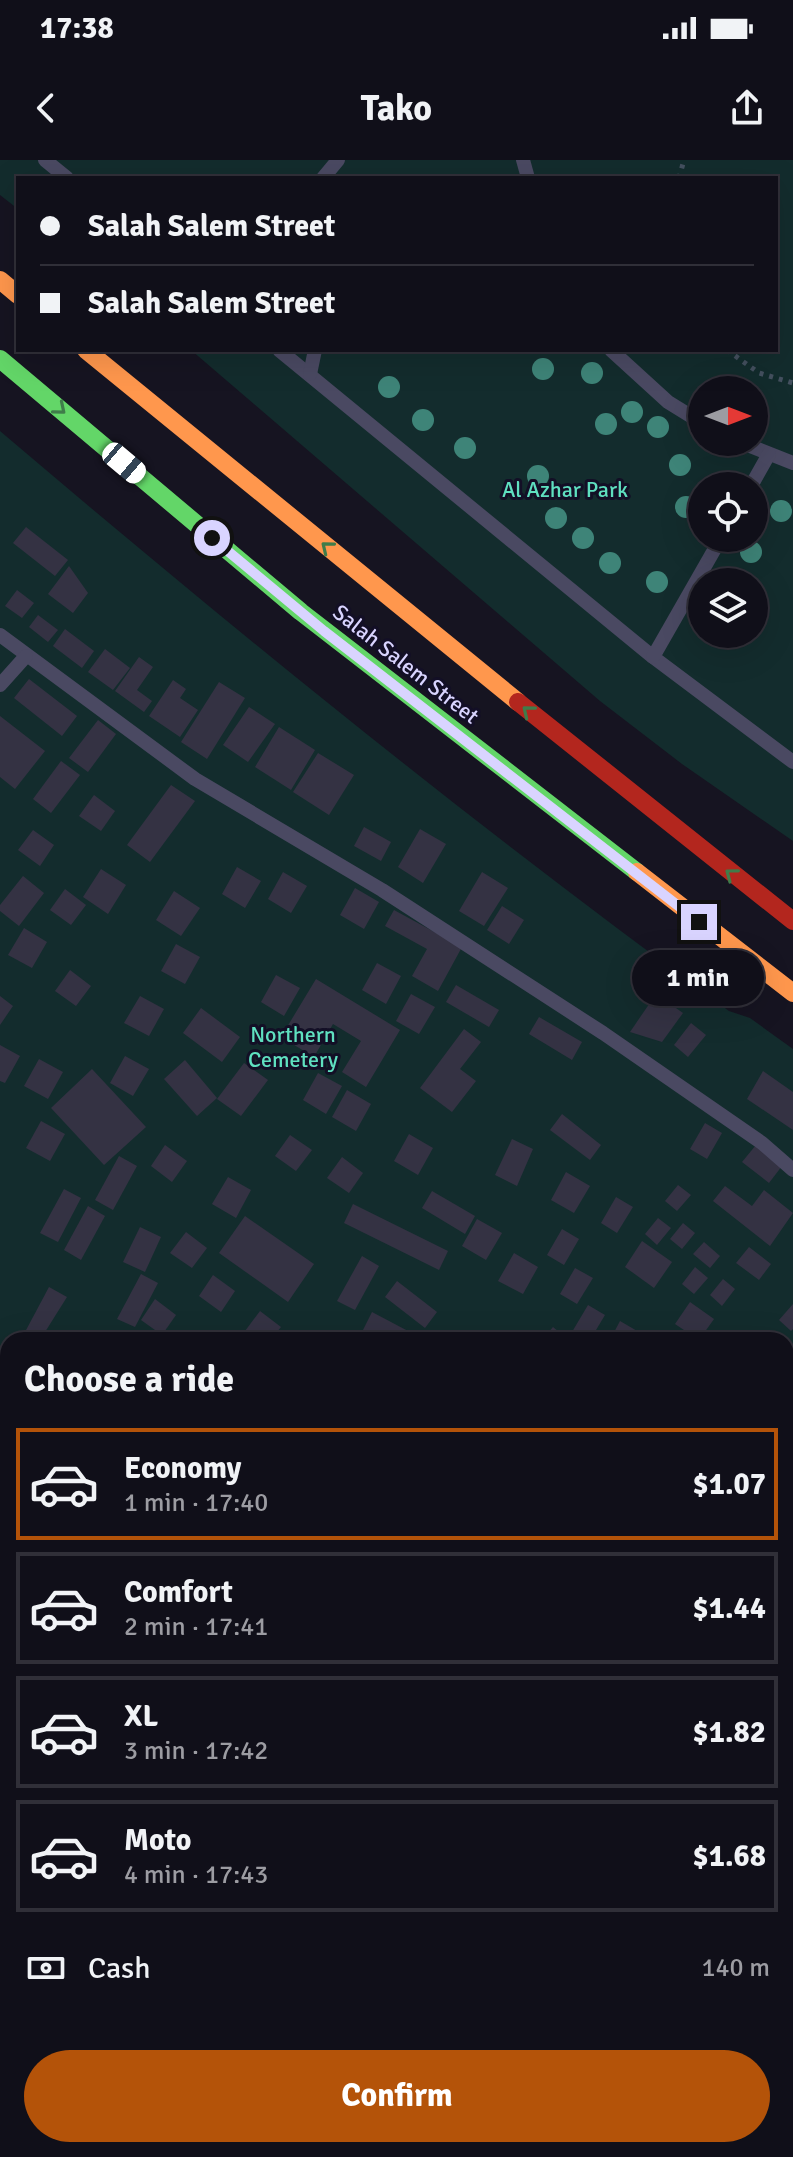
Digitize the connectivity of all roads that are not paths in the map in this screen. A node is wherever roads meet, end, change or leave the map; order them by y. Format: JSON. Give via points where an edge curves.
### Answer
{"nodes":[{"id":1,"x":45,"y":160,"type":"edge"},
{"id":2,"x":338,"y":160,"type":"edge"},
{"id":3,"x":65,"y":176,"type":"edge"},
{"id":4,"x":325,"y":176,"type":"edge"},
{"id":5,"x":0,"y":280,"type":"edge"},
{"id":6,"x":16,"y":293,"type":"edge"},
{"id":7,"x":88,"y":352,"type":"edge"},
{"id":8,"x":282,"y":352,"type":"edge"},
{"id":9,"x":315,"y":352,"type":"edge"},
{"id":10,"x":613,"y":352,"type":"edge"},
{"id":11,"x":0,"y":359,"type":"edge"},
{"id":12,"x":310,"y":374,"type":"junction"},
{"id":13,"x":688,"y":414,"type":"edge"},
{"id":14,"x":769,"y":454,"type":"joint"},
{"id":15,"x":793,"y":463,"type":"edge"},
{"id":16,"x":759,"y":472,"type":"edge"},
{"id":17,"x":713,"y":552,"type":"edge"},
{"id":18,"x":0,"y":635,"type":"edge"},
{"id":19,"x":26,"y":656,"type":"junction"},
{"id":20,"x":653,"y":657,"type":"junction"},
{"id":21,"x":0,"y":685,"type":"edge"},
{"id":22,"x":793,"y":762,"type":"edge"},
{"id":23,"x":784,"y":907,"type":"edge"},
{"id":24,"x":793,"y":921,"type":"edge"},
{"id":25,"x":793,"y":993,"type":"edge"},
{"id":26,"x":793,"y":1170,"type":"edge"}],
"edges":[{"from":1,"to":3,"type":"lane"},
{"from":2,"to":4,"type":"lane"},
{"from":5,"to":6,"type":"highway"},
{"from":23,"to":7,"type":"highway","name":"Salah Salem Street","one_way":true,"via":[[678,833]]},
{"from":8,"to":12,"type":"lane"},
{"from":9,"to":12,"type":"lane"},
{"from":10,"to":13,"type":"lane"},
{"from":11,"to":25,"type":"highway","name":"Salah Salem Street","one_way":true,"via":[[301,612]]},
{"from":12,"to":20,"type":"lane"},
{"from":14,"to":15,"type":"lane"},
{"from":14,"to":16,"type":"lane"},
{"from":17,"to":20,"type":"lane"},
{"from":18,"to":19,"type":"lane"},
{"from":19,"to":21,"type":"lane"},
{"from":19,"to":26,"type":"lane","via":[[195,779],[382,890],[603,1033]]},
{"from":20,"to":22,"type":"lane"},
{"from":23,"to":24,"type":"highway","name":"Salah Salem Street"}]}
